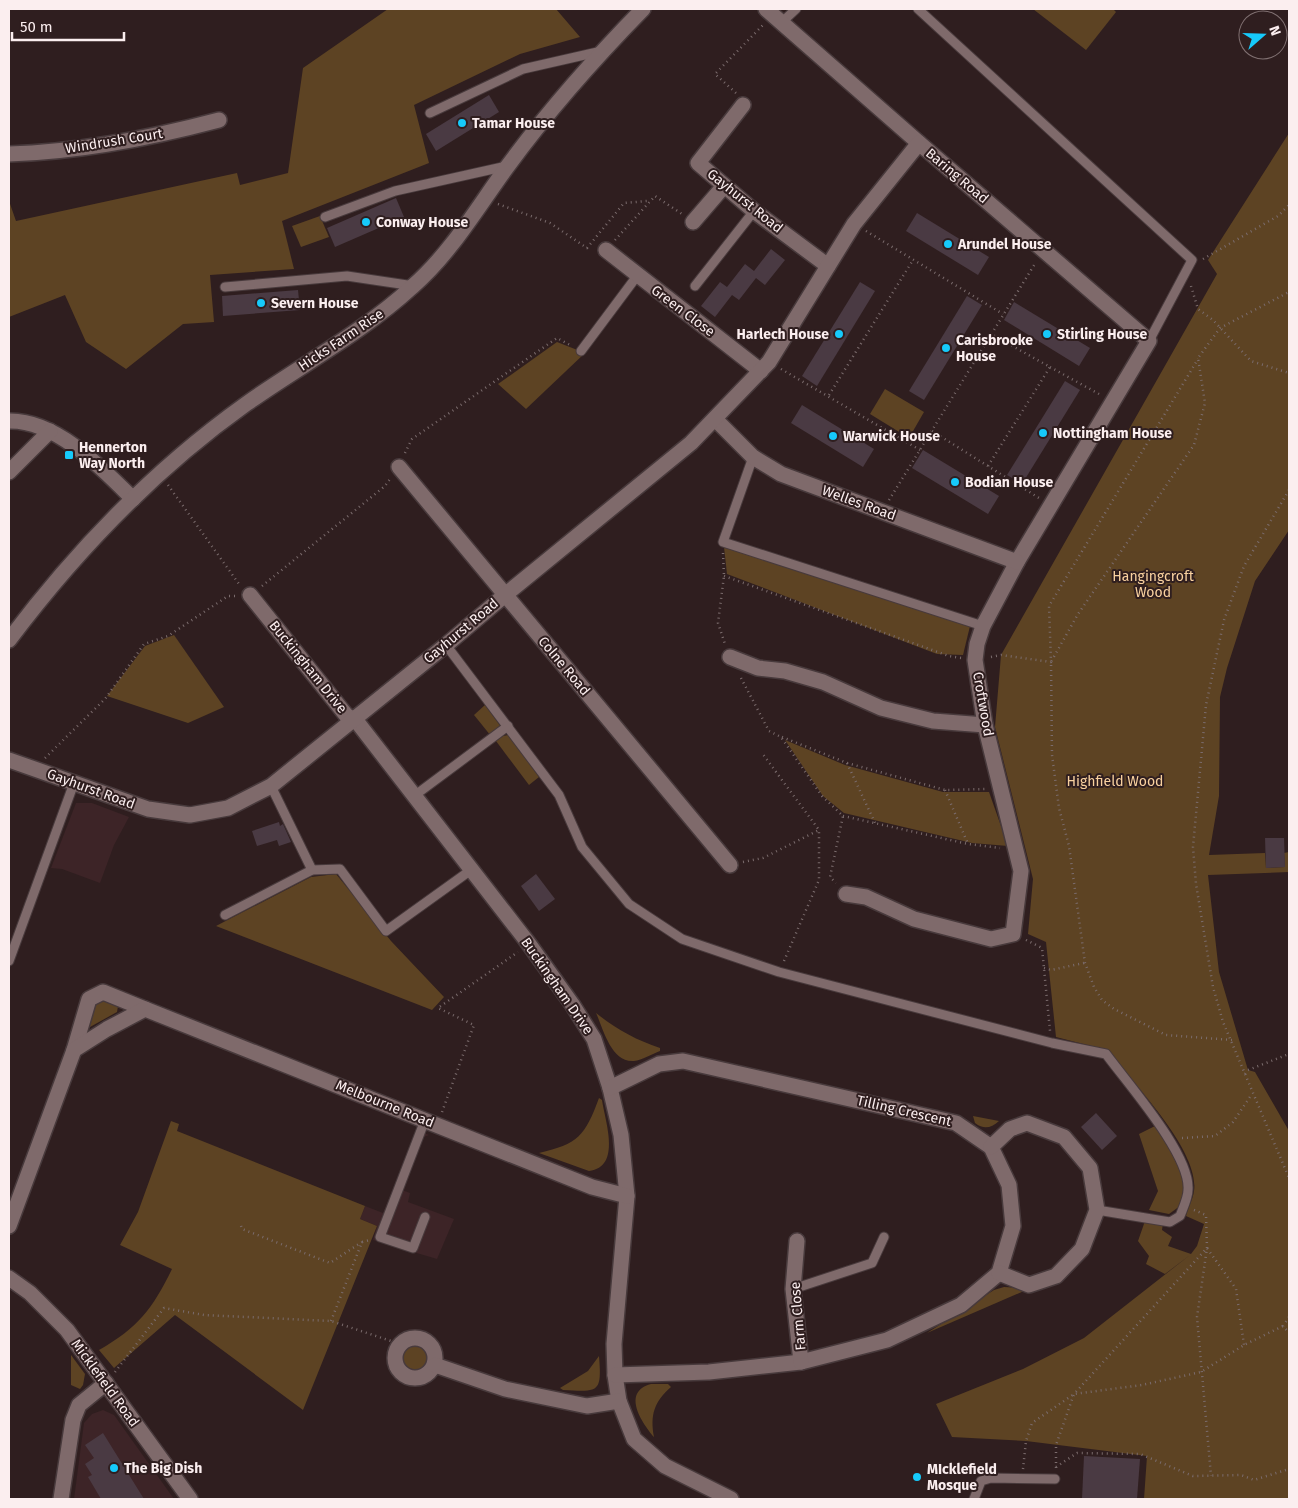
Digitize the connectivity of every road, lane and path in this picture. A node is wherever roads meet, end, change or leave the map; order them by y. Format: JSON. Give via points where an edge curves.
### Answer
{"nodes":[{"id":1,"x":643,"y":9,"type":"edge"},
{"id":2,"x":796,"y":9,"type":"edge"},
{"id":3,"x":918,"y":9,"type":"edge"},
{"id":4,"x":774,"y":16,"type":"edge"},
{"id":5,"x":602,"y":51,"type":"junction"},
{"id":6,"x":742,"y":104,"type":"joint"},
{"id":7,"x":430,"y":113,"type":"dead end"},
{"id":8,"x":219,"y":120,"type":"dead end"},
{"id":9,"x":919,"y":143,"type":"junction"},
{"id":10,"x":9,"y":154,"type":"edge"},
{"id":11,"x":508,"y":166,"type":"junction"},
{"id":12,"x":724,"y":186,"type":"junction"},
{"id":13,"x":486,"y":199,"type":"junction"},
{"id":14,"x":647,"y":201,"type":"junction"},
{"id":15,"x":1289,"y":205,"type":"edge"},
{"id":16,"x":754,"y":211,"type":"junction"},
{"id":17,"x":325,"y":217,"type":"dead end"},
{"id":18,"x":693,"y":222,"type":"joint"},
{"id":19,"x":854,"y":224,"type":"junction"},
{"id":20,"x":606,"y":250,"type":"joint"},
{"id":21,"x":1043,"y":250,"type":"junction"},
{"id":22,"x":1194,"y":257,"type":"junction"},
{"id":23,"x":914,"y":260,"type":"junction"},
{"id":24,"x":828,"y":266,"type":"junction"},
{"id":25,"x":637,"y":276,"type":"junction"},
{"id":26,"x":1182,"y":277,"type":"junction"},
{"id":27,"x":414,"y":286,"type":"junction"},
{"id":28,"x":695,"y":286,"type":"dead end"},
{"id":29,"x":225,"y":287,"type":"dead end"},
{"id":30,"x":1289,"y":292,"type":"edge"},
{"id":31,"x":1003,"y":314,"type":"junction"},
{"id":32,"x":1220,"y":328,"type":"junction"},
{"id":33,"x":991,"y":334,"type":"junction"},
{"id":34,"x":1149,"y":341,"type":"junction"},
{"id":35,"x":581,"y":350,"type":"joint"},
{"id":36,"x":1198,"y":358,"type":"junction"},
{"id":37,"x":1050,"y":367,"type":"junction"},
{"id":38,"x":761,"y":371,"type":"junction"},
{"id":39,"x":788,"y":373,"type":"dead end"},
{"id":40,"x":1289,"y":373,"type":"edge"},
{"id":41,"x":1095,"y":391,"type":"dead end"},
{"id":42,"x":829,"y":395,"type":"junction"},
{"id":43,"x":716,"y":420,"type":"junction"},
{"id":44,"x":9,"y":421,"type":"edge"},
{"id":45,"x":50,"y":431,"type":"junction"},
{"id":46,"x":932,"y":431,"type":"junction"},
{"id":47,"x":920,"y":450,"type":"junction"},
{"id":48,"x":753,"y":457,"type":"junction"},
{"id":49,"x":988,"y":466,"type":"junction"},
{"id":50,"x":399,"y":467,"type":"junction"},
{"id":51,"x":9,"y":472,"type":"edge"},
{"id":52,"x":160,"y":474,"type":"junction"},
{"id":53,"x":1289,"y":490,"type":"edge"},
{"id":54,"x":1031,"y":494,"type":"dead end"},
{"id":55,"x":133,"y":499,"type":"junction"},
{"id":56,"x":882,"y":512,"type":"junction"},
{"id":57,"x":723,"y":542,"type":"junction"},
{"id":58,"x":1017,"y":562,"type":"junction"},
{"id":59,"x":724,"y":576,"type":"junction"},
{"id":60,"x":250,"y":595,"type":"junction"},
{"id":61,"x":505,"y":595,"type":"junction"},
{"id":62,"x":983,"y":626,"type":"junction"},
{"id":63,"x":9,"y":640,"type":"edge"},
{"id":64,"x":446,"y":645,"type":"junction"},
{"id":65,"x":730,"y":657,"type":"junction"},
{"id":66,"x":975,"y":660,"type":"junction"},
{"id":67,"x":1051,"y":662,"type":"junction"},
{"id":68,"x":352,"y":720,"type":"junction"},
{"id":69,"x":985,"y":725,"type":"junction"},
{"id":70,"x":508,"y":726,"type":"junction"},
{"id":71,"x":781,"y":737,"type":"junction"},
{"id":72,"x":762,"y":753,"type":"dead end"},
{"id":73,"x":9,"y":760,"type":"edge"},
{"id":74,"x":847,"y":763,"type":"junction"},
{"id":75,"x":35,"y":769,"type":"junction"},
{"id":76,"x":74,"y":783,"type":"junction"},
{"id":77,"x":271,"y":786,"type":"junction"},
{"id":78,"x":1001,"y":788,"type":"junction"},
{"id":79,"x":945,"y":790,"type":"junction"},
{"id":80,"x":414,"y":796,"type":"junction"},
{"id":81,"x":843,"y":816,"type":"junction"},
{"id":82,"x":876,"y":823,"type":"junction"},
{"id":83,"x":819,"y":830,"type":"junction"},
{"id":84,"x":968,"y":844,"type":"junction"},
{"id":85,"x":1017,"y":850,"type":"junction"},
{"id":86,"x":730,"y":865,"type":"joint"},
{"id":87,"x":312,"y":870,"type":"junction"},
{"id":88,"x":471,"y":870,"type":"junction"},
{"id":89,"x":846,"y":894,"type":"joint"},
{"id":90,"x":225,"y":915,"type":"dead end"},
{"id":91,"x":1013,"y":934,"type":"junction"},
{"id":92,"x":529,"y":944,"type":"junction"},
{"id":93,"x":9,"y":961,"type":"edge"},
{"id":94,"x":1085,"y":963,"type":"junction"},
{"id":95,"x":1044,"y":968,"type":"junction"},
{"id":96,"x":779,"y":972,"type":"junction"},
{"id":97,"x":145,"y":1009,"type":"junction"},
{"id":98,"x":1232,"y":1040,"type":"junction"},
{"id":99,"x":1052,"y":1043,"type":"junction"},
{"id":100,"x":74,"y":1050,"type":"junction"},
{"id":101,"x":1289,"y":1054,"type":"edge"},
{"id":102,"x":1245,"y":1074,"type":"junction"},
{"id":103,"x":610,"y":1088,"type":"junction"},
{"id":104,"x":1252,"y":1093,"type":"junction"},
{"id":105,"x":431,"y":1122,"type":"junction"},
{"id":106,"x":1181,"y":1138,"type":"dead end"},
{"id":107,"x":991,"y":1147,"type":"junction"},
{"id":108,"x":1289,"y":1178,"type":"edge"},
{"id":109,"x":627,"y":1196,"type":"junction"},
{"id":110,"x":1184,"y":1206,"type":"junction"},
{"id":111,"x":1097,"y":1210,"type":"junction"},
{"id":112,"x":425,"y":1217,"type":"dead end"},
{"id":113,"x":9,"y":1226,"type":"edge"},
{"id":114,"x":241,"y":1226,"type":"dead end"},
{"id":115,"x":380,"y":1237,"type":"junction"},
{"id":116,"x":884,"y":1237,"type":"dead end"},
{"id":117,"x":797,"y":1241,"type":"dead end"},
{"id":118,"x":362,"y":1242,"type":"junction"},
{"id":119,"x":1207,"y":1248,"type":"junction"},
{"id":120,"x":999,"y":1273,"type":"junction"},
{"id":121,"x":9,"y":1278,"type":"edge"},
{"id":122,"x":793,"y":1289,"type":"junction"},
{"id":123,"x":1289,"y":1316,"type":"edge"},
{"id":124,"x":331,"y":1322,"type":"junction"},
{"id":125,"x":1283,"y":1326,"type":"junction"},
{"id":126,"x":1289,"y":1333,"type":"edge"},
{"id":127,"x":400,"y":1344,"type":"junction"},
{"id":128,"x":1244,"y":1345,"type":"junction"},
{"id":129,"x":802,"y":1362,"type":"junction"},
{"id":130,"x":435,"y":1365,"type":"junction"},
{"id":131,"x":1200,"y":1372,"type":"junction"},
{"id":132,"x":614,"y":1375,"type":"junction"},
{"id":133,"x":106,"y":1384,"type":"junction"},
{"id":134,"x":1074,"y":1394,"type":"junction"},
{"id":135,"x":619,"y":1401,"type":"junction"},
{"id":136,"x":1056,"y":1467,"type":"junction"},
{"id":137,"x":1289,"y":1469,"type":"edge"},
{"id":138,"x":1211,"y":1476,"type":"junction"},
{"id":139,"x":1022,"y":1478,"type":"junction"},
{"id":140,"x":1055,"y":1479,"type":"joint"},
{"id":141,"x":61,"y":1499,"type":"edge"},
{"id":142,"x":190,"y":1499,"type":"edge"},
{"id":143,"x":732,"y":1499,"type":"edge"},
{"id":144,"x":974,"y":1499,"type":"edge"}],
"edges":[{"from":1,"to":5,"type":"street","name":"Hicks Farm Rise"},
{"from":2,"to":4,"type":"lane"},
{"from":3,"to":22,"type":"lane"},
{"from":4,"to":6,"type":"path","via":[[715,74],[738,95]]},
{"from":4,"to":9,"type":"street","name":"Baring Road"},
{"from":5,"to":7,"type":"lane","via":[[523,69]]},
{"from":5,"to":11,"type":"street","name":"Hicks Farm Rise"},
{"from":6,"to":12,"type":"street","name":"Gayhurst Road","via":[[698,163]]},
{"from":8,"to":10,"type":"street","name":"Windrush Court","via":[[117,142]]},
{"from":9,"to":19,"type":"street","name":"Gayhurst Road"},
{"from":9,"to":21,"type":"street","name":"Baring Road"},
{"from":11,"to":13,"type":"street","name":"Hicks Farm Rise"},
{"from":11,"to":17,"type":"lane","via":[[395,191]]},
{"from":12,"to":16,"type":"street","name":"Gayhurst Road"},
{"from":12,"to":18,"type":"street"},
{"from":13,"to":14,"type":"path","via":[[550,223],[587,248],[624,203]]},
{"from":13,"to":27,"type":"street","name":"Hicks Farm Rise","via":[[450,247]]},
{"from":14,"to":18,"type":"path","via":[[655,196]]},
{"from":14,"to":20,"type":"path"},
{"from":15,"to":22,"type":"path","via":[[1278,216],[1201,260]]},
{"from":16,"to":24,"type":"street","name":"Gayhurst Road"},
{"from":16,"to":28,"type":"lane"},
{"from":19,"to":23,"type":"path"},
{"from":19,"to":24,"type":"street","name":"Gayhurst Road"},
{"from":20,"to":25,"type":"street","name":"Green Close"},
{"from":21,"to":31,"type":"path"},
{"from":21,"to":34,"type":"street","name":"Baring Road"},
{"from":22,"to":26,"type":"lane"},
{"from":23,"to":31,"type":"path"},
{"from":23,"to":42,"type":"path"},
{"from":24,"to":38,"type":"street","name":"Gayhurst Road"},
{"from":25,"to":35,"type":"lane"},
{"from":25,"to":38,"type":"street","name":"Green Close"},
{"from":26,"to":32,"type":"path","via":[[1191,286],[1198,310]]},
{"from":26,"to":34,"type":"lane"},
{"from":27,"to":29,"type":"lane","via":[[347,276]]},
{"from":27,"to":52,"type":"street","name":"Hicks Farm Rise","via":[[377,317],[246,404]]},
{"from":30,"to":32,"type":"path"},
{"from":31,"to":33,"type":"path"},
{"from":32,"to":36,"type":"path"},
{"from":32,"to":40,"type":"path","via":[[1251,361]]},
{"from":33,"to":37,"type":"path"},
{"from":33,"to":46,"type":"path"},
{"from":34,"to":58,"type":"street","name":"Croftwood"},
{"from":35,"to":50,"type":"path","via":[[557,338],[412,440]]},
{"from":36,"to":67,"type":"path","via":[[1049,606]]},
{"from":36,"to":67,"type":"path","via":[[1205,403],[1194,445],[1078,614]]},
{"from":37,"to":41,"type":"path"},
{"from":37,"to":49,"type":"path"},
{"from":38,"to":43,"type":"street","name":"Gayhurst Road"},
{"from":39,"to":42,"type":"path"},
{"from":42,"to":47,"type":"path"},
{"from":43,"to":48,"type":"street","name":"Welles Road"},
{"from":43,"to":61,"type":"street","name":"Gayhurst Road"},
{"from":44,"to":45,"type":"street"},
{"from":45,"to":51,"type":"street"},
{"from":45,"to":55,"type":"street","via":[[96,462]]},
{"from":46,"to":47,"type":"path"},
{"from":46,"to":49,"type":"path"},
{"from":47,"to":56,"type":"path"},
{"from":48,"to":56,"type":"street","name":"Welles Road","via":[[781,474]]},
{"from":48,"to":57,"type":"lane"},
{"from":49,"to":54,"type":"path"},
{"from":50,"to":60,"type":"path","via":[[385,486]]},
{"from":50,"to":61,"type":"street","name":"Colne Road"},
{"from":52,"to":55,"type":"street","name":"Hicks Farm Rise"},
{"from":52,"to":60,"type":"path","via":[[231,576]]},
{"from":53,"to":98,"type":"path","via":[[1244,566],[1224,620],[1206,705],[1193,847],[1213,987]]},
{"from":55,"to":63,"type":"street","name":"Hicks Farm Rise","via":[[80,552]]},
{"from":56,"to":58,"type":"street","name":"Welles Road"},
{"from":57,"to":59,"type":"path"},
{"from":57,"to":62,"type":"lane"},
{"from":58,"to":62,"type":"street","name":"Croftwood"},
{"from":59,"to":65,"type":"path","via":[[718,623]]},
{"from":59,"to":66,"type":"path","via":[[949,656]]},
{"from":60,"to":68,"type":"street","name":"Buckingham Drive"},
{"from":60,"to":75,"type":"path","via":[[228,596],[168,636],[144,644],[105,699]]},
{"from":61,"to":64,"type":"street","name":"Gayhurst Road"},
{"from":61,"to":86,"type":"street","name":"Colne Road"},
{"from":62,"to":66,"type":"street","name":"Croftwood"},
{"from":64,"to":68,"type":"street","name":"Gayhurst Road"},
{"from":64,"to":70,"type":"lane"},
{"from":65,"to":69,"type":"street","via":[[758,668],[785,671],[823,682],[881,708],[933,721]]},
{"from":65,"to":71,"type":"path","via":[[769,731]]},
{"from":66,"to":67,"type":"path","via":[[1001,655]]},
{"from":66,"to":69,"type":"street","name":"Croftwood"},
{"from":67,"to":94,"type":"path","via":[[1052,755],[1059,808],[1069,846]]},
{"from":68,"to":77,"type":"street","name":"Gayhurst Road"},
{"from":68,"to":80,"type":"street","name":"Buckingham Drive","via":[[358,723]]},
{"from":69,"to":78,"type":"street","name":"Croftwood"},
{"from":70,"to":80,"type":"lane"},
{"from":70,"to":96,"type":"lane","via":[[559,795],[582,846],[629,904],[682,939]]},
{"from":71,"to":74,"type":"path"},
{"from":71,"to":81,"type":"path","via":[[822,796]]},
{"from":72,"to":83,"type":"path"},
{"from":73,"to":75,"type":"street","name":"Gayhurst Road"},
{"from":74,"to":79,"type":"path"},
{"from":74,"to":82,"type":"path"},
{"from":75,"to":76,"type":"street","name":"Gayhurst Road"},
{"from":76,"to":77,"type":"street","name":"Gayhurst Road","via":[[148,809],[190,815],[228,808]]},
{"from":76,"to":93,"type":"lane"},
{"from":77,"to":87,"type":"lane"},
{"from":78,"to":79,"type":"path"},
{"from":78,"to":85,"type":"street","name":"Croftwood"},
{"from":79,"to":84,"type":"path"},
{"from":80,"to":88,"type":"street","name":"Buckingham Drive"},
{"from":81,"to":82,"type":"path"},
{"from":81,"to":89,"type":"path","via":[[830,877]]},
{"from":82,"to":84,"type":"path"},
{"from":83,"to":86,"type":"path","via":[[763,858]]},
{"from":83,"to":96,"type":"path","via":[[819,880]]},
{"from":84,"to":85,"type":"path"},
{"from":85,"to":91,"type":"street","name":"Croftwood","via":[[1021,871]]},
{"from":87,"to":88,"type":"lane","via":[[340,869],[386,931]]},
{"from":87,"to":90,"type":"lane"},
{"from":88,"to":92,"type":"street","name":"Buckingham Drive"},
{"from":89,"to":91,"type":"street","via":[[866,897],[914,919],[991,939]]},
{"from":91,"to":95,"type":"path","via":[[1042,948]]},
{"from":92,"to":103,"type":"street","name":"Buckingham Drive","via":[[594,1039]]},
{"from":92,"to":105,"type":"path","via":[[438,1008],[474,1025]]},
{"from":94,"to":95,"type":"path","via":[[1051,970]]},
{"from":94,"to":98,"type":"path","via":[[1094,988],[1114,1010],[1166,1035]]},
{"from":95,"to":99,"type":"path"},
{"from":96,"to":99,"type":"lane"},
{"from":97,"to":100,"type":"street"},
{"from":97,"to":100,"type":"street","name":"Melbourne Road","via":[[103,992],[89,999]]},
{"from":97,"to":105,"type":"street","name":"Melbourne Road"},
{"from":98,"to":102,"type":"path"},
{"from":99,"to":110,"type":"lane","via":[[1106,1054],[1174,1146],[1186,1169],[1188,1190]]},
{"from":100,"to":113,"type":"street","name":"Melbourne Road"},
{"from":101,"to":102,"type":"path"},
{"from":102,"to":104,"type":"path"},
{"from":103,"to":107,"type":"street","name":"Tilling Crescent","via":[[659,1064],[683,1061],[956,1123]]},
{"from":103,"to":109,"type":"street","name":"Buckingham Drive","via":[[621,1135]]},
{"from":104,"to":106,"type":"path","via":[[1233,1122],[1215,1136]]},
{"from":104,"to":108,"type":"path"},
{"from":105,"to":109,"type":"street","name":"Melbourne Road","via":[[592,1187]]},
{"from":105,"to":115,"type":"lane"},
{"from":107,"to":111,"type":"street","via":[[1010,1129],[1027,1123],[1064,1138],[1090,1168]]},
{"from":107,"to":120,"type":"street","via":[[1009,1185],[1013,1226]]},
{"from":109,"to":132,"type":"street","name":"Buckingham Drive"},
{"from":110,"to":111,"type":"lane","via":[[1180,1216],[1170,1222]]},
{"from":110,"to":119,"type":"path","via":[[1206,1215]]},
{"from":111,"to":120,"type":"street","via":[[1082,1249],[1056,1276],[1029,1286]]},
{"from":112,"to":115,"type":"lane","via":[[413,1248]]},
{"from":114,"to":118,"type":"path","via":[[330,1263]]},
{"from":115,"to":118,"type":"path"},
{"from":116,"to":122,"type":"lane","via":[[872,1262]]},
{"from":117,"to":122,"type":"street","name":"Farm Close"},
{"from":118,"to":124,"type":"path"},
{"from":119,"to":128,"type":"path","via":[[1236,1289]]},
{"from":119,"to":131,"type":"path","via":[[1197,1318]]},
{"from":119,"to":134,"type":"path"},
{"from":120,"to":129,"type":"street","via":[[961,1305],[887,1340]]},
{"from":121,"to":133,"type":"street","name":"Micklefield Road","via":[[30,1293],[67,1330]]},
{"from":122,"to":129,"type":"street","name":"Farm Close"},
{"from":123,"to":125,"type":"path"},
{"from":124,"to":127,"type":"path"},
{"from":124,"to":133,"type":"path","via":[[204,1314],[164,1308]]},
{"from":125,"to":126,"type":"path"},
{"from":125,"to":128,"type":"path"},
{"from":127,"to":130,"type":"street","via":[[412,1338],[426,1340],[435,1351]]},
{"from":127,"to":130,"type":"street","via":[[394,1358],[399,1372],[412,1379],[426,1376]]},
{"from":128,"to":131,"type":"path"},
{"from":129,"to":132,"type":"street","via":[[709,1372]]},
{"from":130,"to":135,"type":"street","via":[[505,1389],[587,1406]]},
{"from":131,"to":134,"type":"path","via":[[1142,1386]]},
{"from":131,"to":138,"type":"path"},
{"from":132,"to":135,"type":"street","name":"Buckingham Drive"},
{"from":133,"to":141,"type":"street","via":[[79,1405]]},
{"from":133,"to":142,"type":"street","name":"Micklefield Road"},
{"from":134,"to":136,"type":"path","via":[[1056,1445]]},
{"from":134,"to":139,"type":"path","via":[[1032,1423],[1026,1441]]},
{"from":135,"to":143,"type":"street","name":"Buckingham Drive","via":[[634,1440],[665,1466]]},
{"from":136,"to":138,"type":"path","via":[[1077,1453],[1140,1454],[1193,1476]]},
{"from":136,"to":140,"type":"path"},
{"from":137,"to":138,"type":"path","via":[[1254,1480],[1241,1475]]},
{"from":139,"to":140,"type":"lane"},
{"from":139,"to":144,"type":"lane","via":[[981,1481]]}]}
